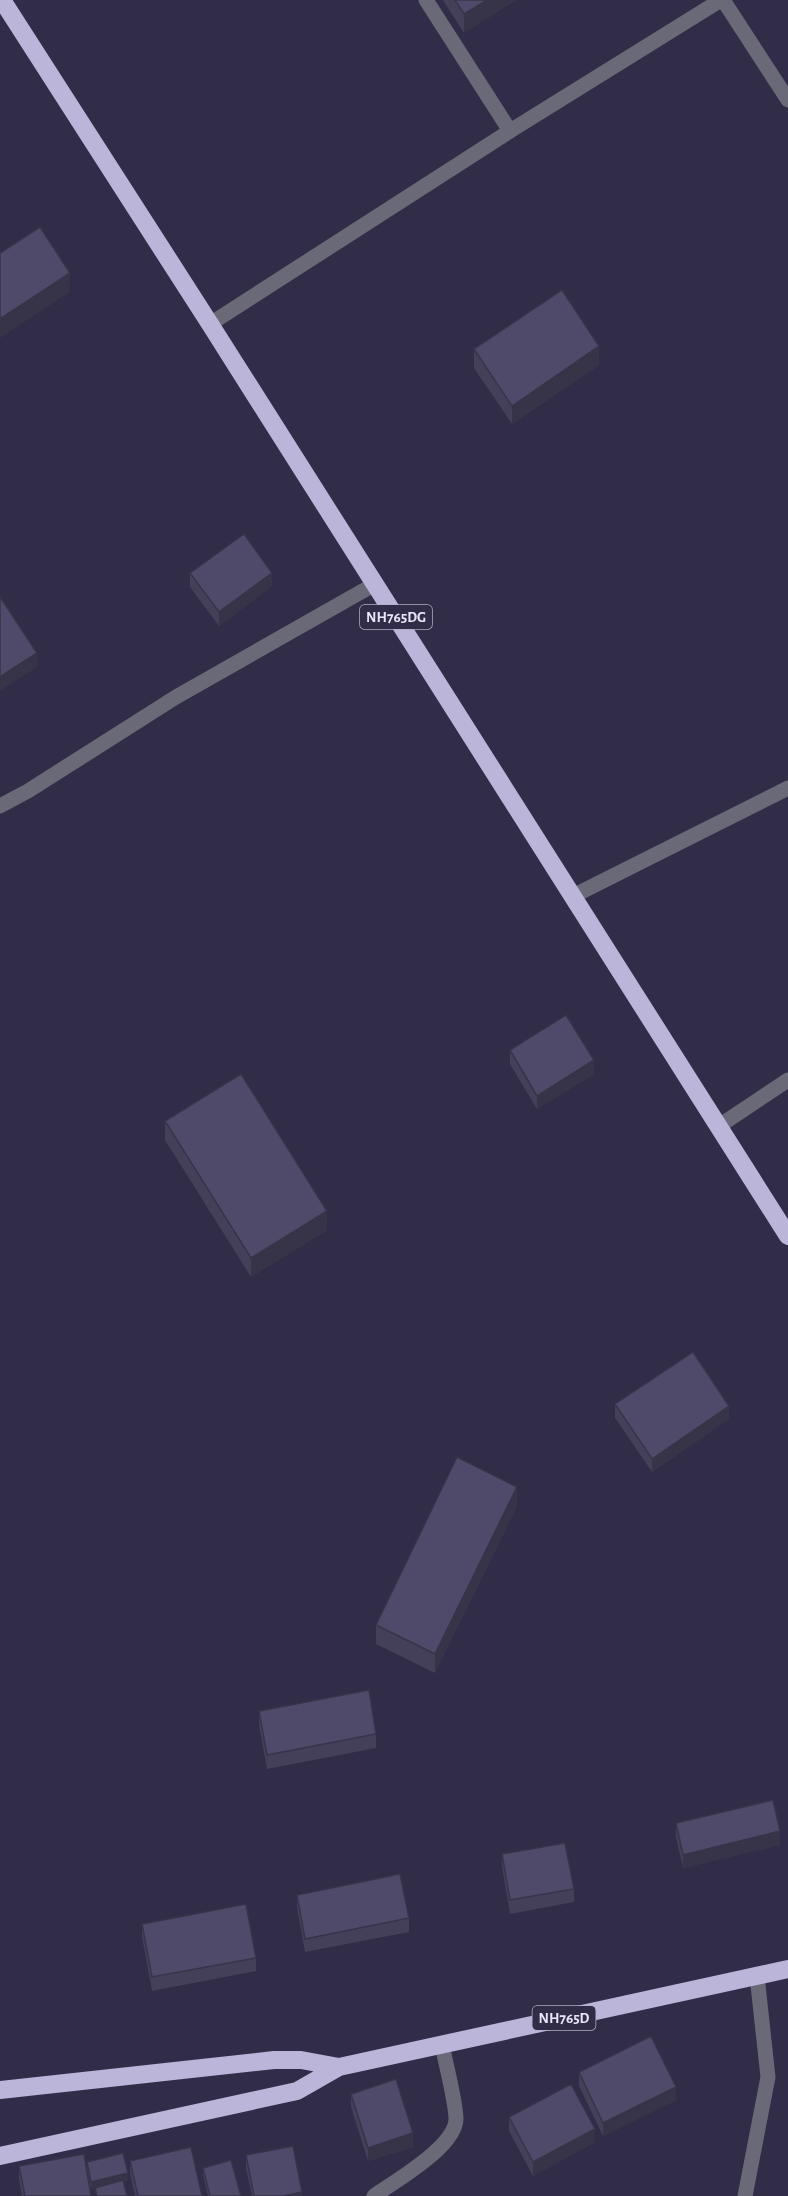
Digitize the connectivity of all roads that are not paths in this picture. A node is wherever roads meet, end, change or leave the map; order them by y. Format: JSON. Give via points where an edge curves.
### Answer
{"nodes":[{"id":1,"x":2,"y":0,"type":"edge"},
{"id":2,"x":426,"y":0,"type":"edge"},
{"id":3,"x":722,"y":0,"type":"edge"},
{"id":4,"x":788,"y":100,"type":"edge"},
{"id":5,"x":510,"y":131,"type":"junction"},
{"id":6,"x":210,"y":324,"type":"junction"},
{"id":7,"x":375,"y":584,"type":"junction"},
{"id":8,"x":788,"y":788,"type":"edge"},
{"id":9,"x":0,"y":806,"type":"edge"},
{"id":10,"x":573,"y":896,"type":"junction"},
{"id":11,"x":788,"y":1080,"type":"edge"},
{"id":12,"x":718,"y":1126,"type":"junction"},
{"id":13,"x":788,"y":1236,"type":"edge"},
{"id":14,"x":788,"y":1969,"type":"edge"},
{"id":15,"x":756,"y":1976,"type":"junction"},
{"id":16,"x":442,"y":2045,"type":"junction"},
{"id":17,"x":339,"y":2067,"type":"junction"},
{"id":18,"x":0,"y":2090,"type":"edge"},
{"id":19,"x":0,"y":2156,"type":"edge"},
{"id":20,"x":374,"y":2196,"type":"edge"},
{"id":21,"x":745,"y":2196,"type":"edge"}],
"edges":[{"from":1,"to":6,"type":"highway","number":"NH765DG"},
{"from":2,"to":5,"type":"street"},
{"from":3,"to":4,"type":"street"},
{"from":3,"to":5,"type":"street"},
{"from":5,"to":6,"type":"street"},
{"from":6,"to":7,"type":"highway","number":"NH765DG"},
{"from":7,"to":9,"type":"street","via":[[176,697]]},
{"from":7,"to":10,"type":"highway","number":"NH765DG"},
{"from":8,"to":10,"type":"street"},
{"from":10,"to":12,"type":"highway","number":"NH765DG"},
{"from":11,"to":12,"type":"street"},
{"from":12,"to":13,"type":"highway","number":"NH765DG"},
{"from":14,"to":15,"type":"highway","number":"NH765D"},
{"from":15,"to":16,"type":"highway","number":"NH765D"},
{"from":15,"to":21,"type":"street","via":[[768,2077]]},
{"from":16,"to":17,"type":"highway","number":"NH765D"},
{"from":16,"to":20,"type":"street","via":[[456,2120],[446,2142],[432,2155]]},
{"from":17,"to":18,"type":"highway","number":"NH765D","via":[[274,2060]]},
{"from":17,"to":19,"type":"highway","number":"NH765D","via":[[297,2091]]}]}
